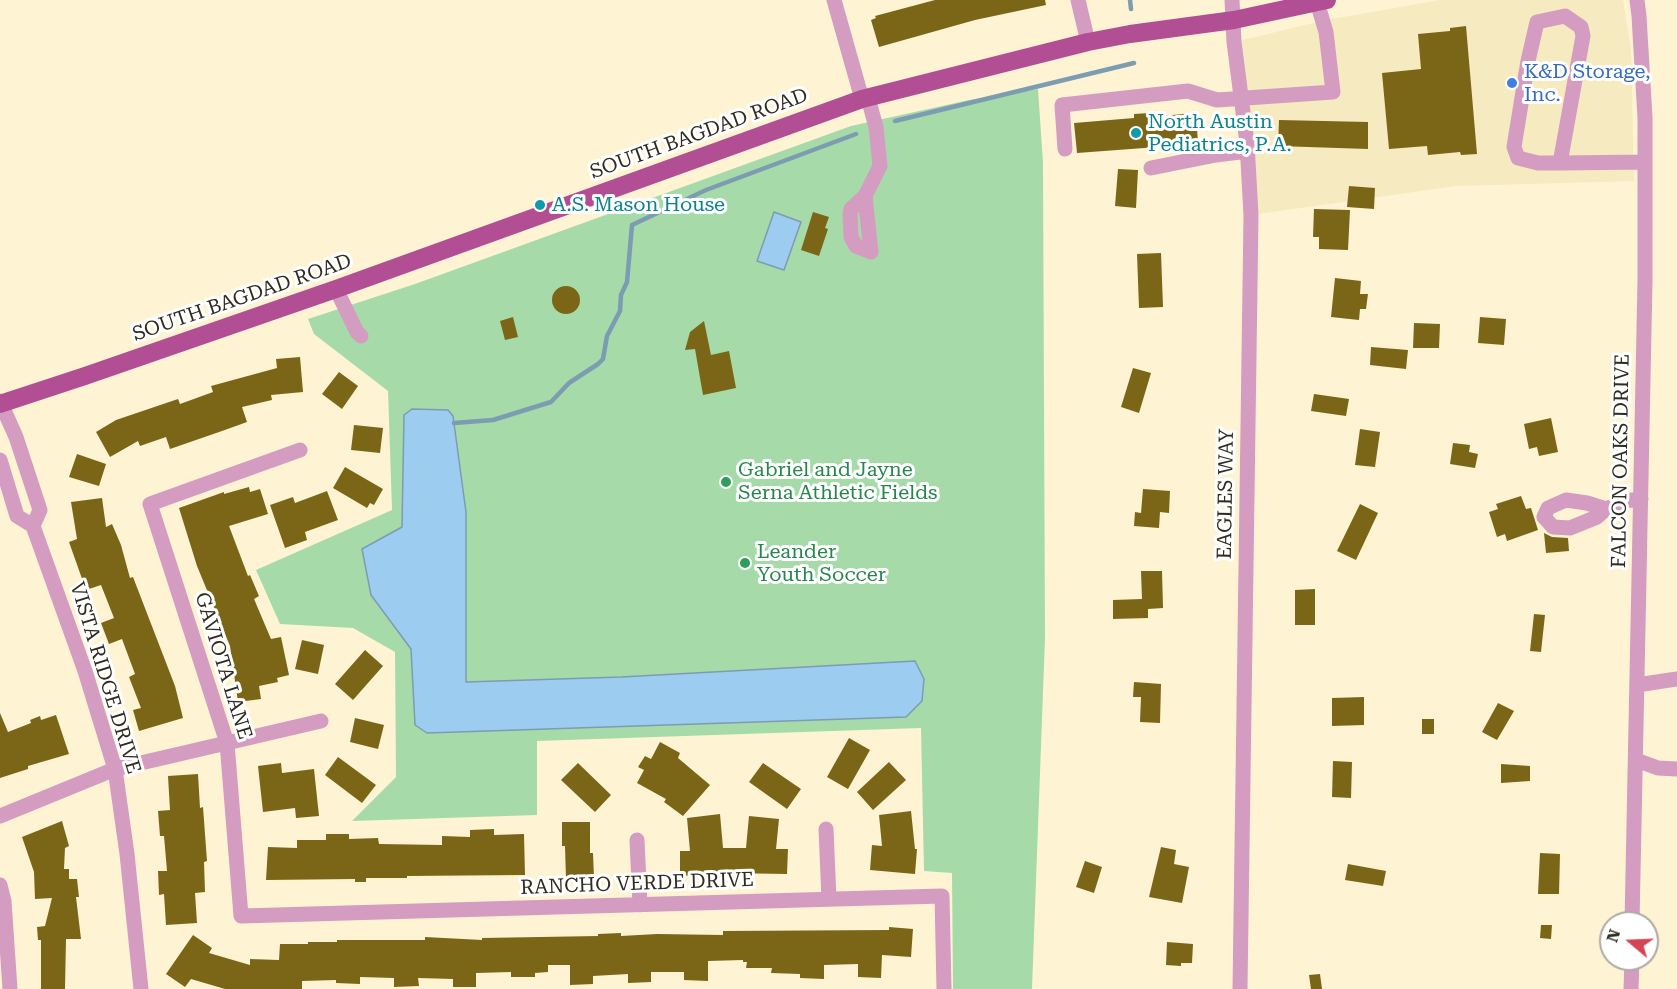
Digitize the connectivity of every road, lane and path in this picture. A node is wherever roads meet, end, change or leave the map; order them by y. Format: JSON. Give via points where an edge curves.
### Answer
{"nodes":[{"id":1,"x":834,"y":0,"type":"edge"},
{"id":2,"x":1078,"y":0,"type":"edge"},
{"id":3,"x":1232,"y":0,"type":"edge"},
{"id":4,"x":1637,"y":0,"type":"edge"},
{"id":5,"x":1322,"y":1,"type":"edge"},
{"id":6,"x":1233,"y":20,"type":"junction"},
{"id":7,"x":1088,"y":42,"type":"junction"},
{"id":8,"x":865,"y":98,"type":"junction"},
{"id":9,"x":1242,"y":98,"type":"junction"},
{"id":10,"x":1065,"y":149,"type":"dead end"},
{"id":11,"x":1248,"y":152,"type":"junction"},
{"id":12,"x":1645,"y":162,"type":"junction"},
{"id":13,"x":1560,"y":163,"type":"junction"},
{"id":14,"x":1151,"y":168,"type":"dead end"},
{"id":15,"x":865,"y":196,"type":"dead end"},
{"id":16,"x":336,"y":289,"type":"junction"},
{"id":17,"x":361,"y":336,"type":"dead end"},
{"id":18,"x":0,"y":403,"type":"edge"},
{"id":19,"x":300,"y":450,"type":"dead end"},
{"id":20,"x":0,"y":460,"type":"edge"},
{"id":21,"x":1641,"y":499,"type":"junction"},
{"id":22,"x":1606,"y":509,"type":"dead end"},
{"id":23,"x":33,"y":526,"type":"junction"},
{"id":24,"x":1677,"y":679,"type":"edge"},
{"id":25,"x":1637,"y":685,"type":"junction"},
{"id":26,"x":321,"y":721,"type":"dead end"},
{"id":27,"x":227,"y":743,"type":"junction"},
{"id":28,"x":1636,"y":760,"type":"junction"},
{"id":29,"x":115,"y":769,"type":"junction"},
{"id":30,"x":1677,"y":769,"type":"edge"},
{"id":31,"x":0,"y":816,"type":"edge"},
{"id":32,"x":826,"y":829,"type":"dead end"},
{"id":33,"x":637,"y":840,"type":"dead end"},
{"id":34,"x":0,"y":885,"type":"edge"},
{"id":35,"x":829,"y":899,"type":"junction"},
{"id":36,"x":640,"y":905,"type":"junction"},
{"id":37,"x":1632,"y":911,"type":"edge"},
{"id":38,"x":241,"y":916,"type":"joint"},
{"id":39,"x":1632,"y":971,"type":"edge"},
{"id":40,"x":9,"y":989,"type":"edge"},
{"id":41,"x":141,"y":989,"type":"edge"},
{"id":42,"x":944,"y":989,"type":"edge"},
{"id":43,"x":1240,"y":989,"type":"edge"},
{"id":44,"x":1631,"y":989,"type":"edge"}],
"edges":[{"from":1,"to":8,"type":"street"},
{"from":2,"to":7,"type":"street"},
{"from":3,"to":6,"type":"street","name":"EAGLES WAY"},
{"from":4,"to":12,"type":"street","name":"FALCON OAKS DRIVE"},
{"from":5,"to":6,"type":"main road","name":"SOUTH BAGDAD ROAD"},
{"from":5,"to":9,"type":"street","via":[[1333,92]]},
{"from":6,"to":7,"type":"main road","name":"SOUTH BAGDAD ROAD"},
{"from":6,"to":9,"type":"street","name":"EAGLES WAY"},
{"from":7,"to":8,"type":"main road","name":"SOUTH BAGDAD ROAD"},
{"from":8,"to":15,"type":"street","via":[[876,127],[880,166]]},
{"from":8,"to":16,"type":"main road","name":"SOUTH BAGDAD ROAD"},
{"from":9,"to":10,"type":"street","via":[[1218,100],[1188,92],[1062,105]]},
{"from":9,"to":11,"type":"street","name":"EAGLES WAY"},
{"from":11,"to":14,"type":"street"},
{"from":11,"to":43,"type":"street","name":"EAGLES WAY","via":[[1251,215]]},
{"from":12,"to":13,"type":"street"},
{"from":12,"to":21,"type":"street","name":"FALCON OAKS DRIVE"},
{"from":13,"to":13,"type":"street","via":[[1518,158],[1514,147],[1537,22],[1565,16],[1581,27],[1583,36]]},
{"from":16,"to":17,"type":"street"},
{"from":16,"to":18,"type":"main road","name":"SOUTH BAGDAD ROAD"},
{"from":18,"to":23,"type":"street","name":"VISTA RIDGE DRIVE","via":[[16,437],[40,510]]},
{"from":19,"to":27,"type":"street","name":"GAVIOTA LANE","via":[[150,504]]},
{"from":20,"to":23,"type":"street","name":"VISTA RIDGE DRIVE","via":[[17,516]]},
{"from":21,"to":22,"type":"street","via":[[1630,499]]},
{"from":21,"to":25,"type":"street","name":"FALCON OAKS DRIVE"},
{"from":23,"to":29,"type":"street","name":"VISTA RIDGE DRIVE"},
{"from":24,"to":25,"type":"street"},
{"from":25,"to":28,"type":"street","name":"FALCON OAKS DRIVE"},
{"from":26,"to":27,"type":"street"},
{"from":27,"to":29,"type":"street"},
{"from":27,"to":38,"type":"street","name":"GAVIOTA LANE"},
{"from":28,"to":30,"type":"street","via":[[1658,768]]},
{"from":28,"to":37,"type":"street","name":"FALCON OAKS DRIVE"},
{"from":29,"to":31,"type":"street"},
{"from":29,"to":41,"type":"street","name":"VISTA RIDGE DRIVE"},
{"from":32,"to":35,"type":"street"},
{"from":33,"to":36,"type":"street"},
{"from":34,"to":40,"type":"street"},
{"from":35,"to":36,"type":"street","name":"RANCHO VERDE DRIVE"},
{"from":35,"to":42,"type":"street","name":"RANCHO VERDE DRIVE","via":[[942,896]]},
{"from":36,"to":38,"type":"street","name":"RANCHO VERDE DRIVE"},
{"from":39,"to":44,"type":"street"}]}
